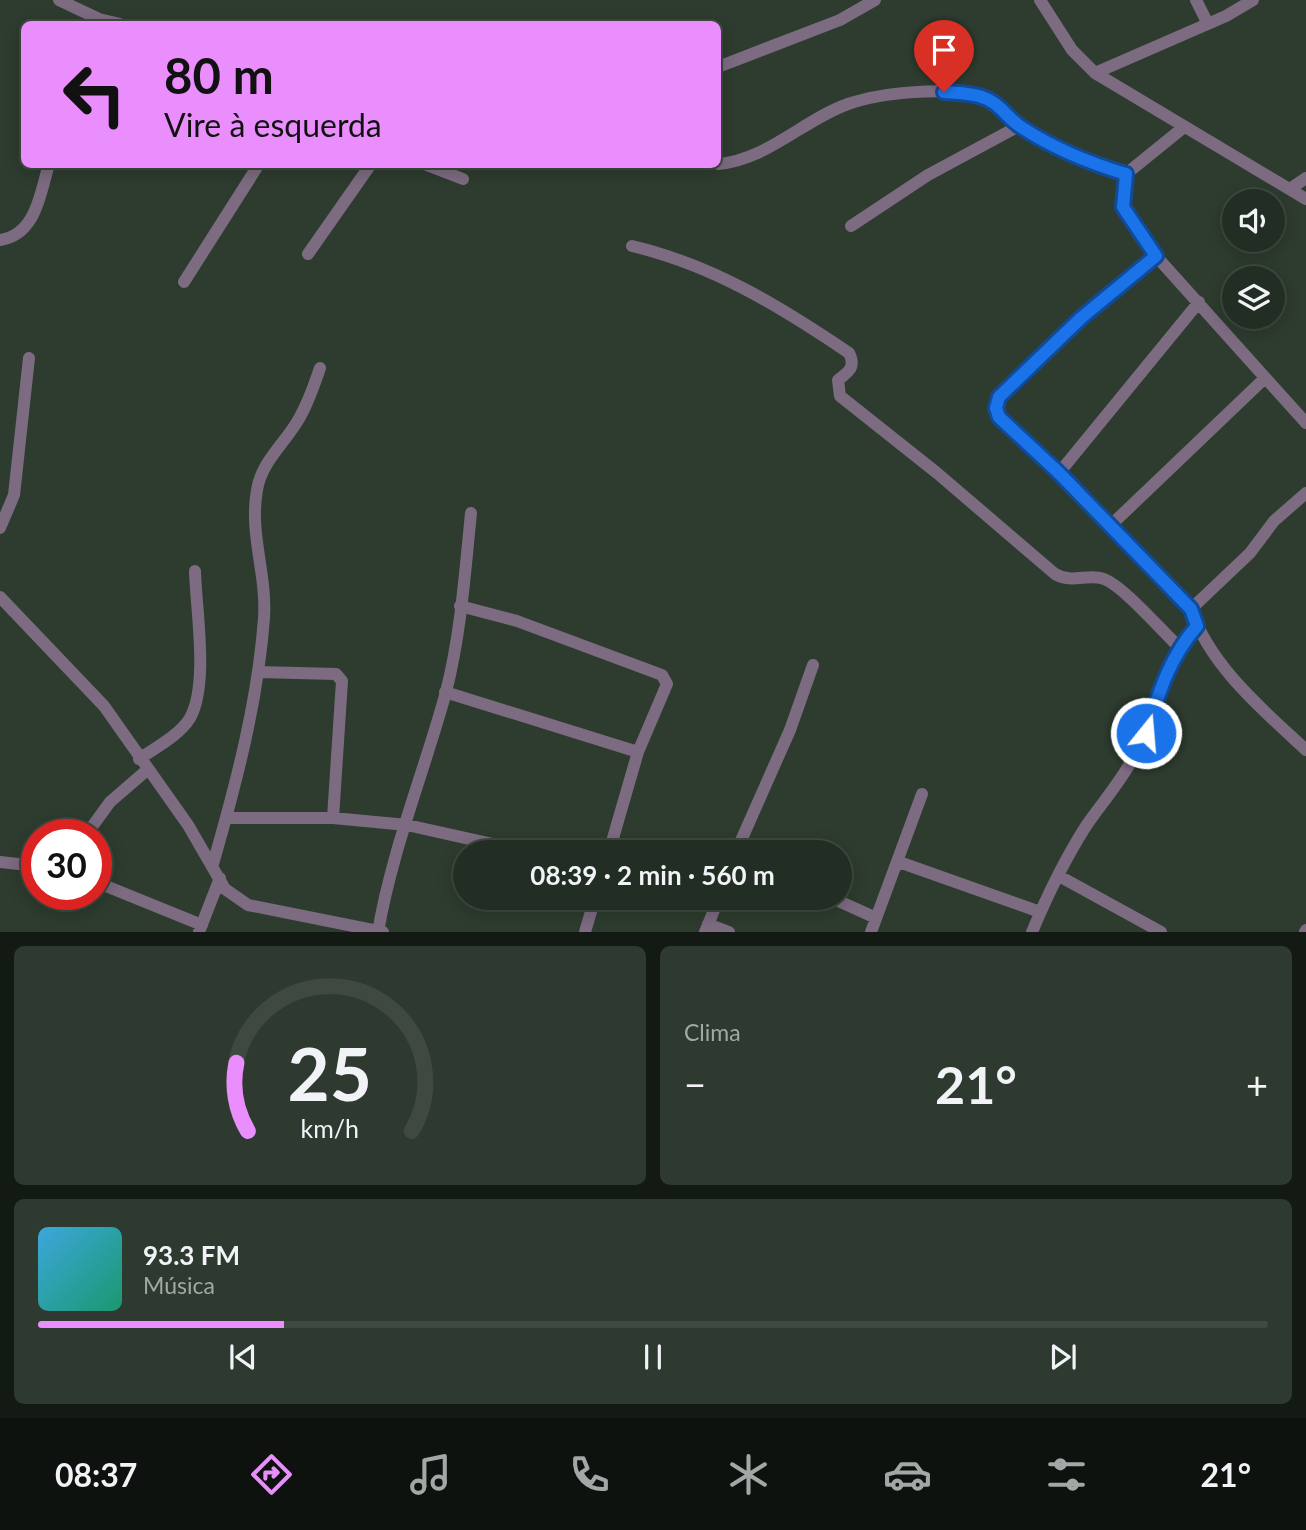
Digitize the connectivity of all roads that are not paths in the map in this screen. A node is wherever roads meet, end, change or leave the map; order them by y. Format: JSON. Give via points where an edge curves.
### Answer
{"nodes":[{"id":1,"x":59,"y":0,"type":"edge"},
{"id":2,"x":876,"y":0,"type":"edge"},
{"id":3,"x":1040,"y":0,"type":"edge"},
{"id":4,"x":1196,"y":0,"type":"edge"},
{"id":5,"x":1254,"y":0,"type":"edge"},
{"id":6,"x":96,"y":21,"type":"edge"},
{"id":7,"x":1208,"y":24,"type":"junction"},
{"id":8,"x":721,"y":66,"type":"edge"},
{"id":9,"x":1095,"y":73,"type":"junction"},
{"id":10,"x":1019,"y":126,"type":"junction"},
{"id":11,"x":1184,"y":127,"type":"junction"},
{"id":12,"x":721,"y":163,"type":"edge"},
{"id":13,"x":49,"y":168,"type":"edge"},
{"id":14,"x":256,"y":168,"type":"edge"},
{"id":15,"x":368,"y":168,"type":"edge"},
{"id":16,"x":434,"y":168,"type":"edge"},
{"id":17,"x":1126,"y":174,"type":"junction"},
{"id":18,"x":1306,"y":177,"type":"edge"},
{"id":19,"x":463,"y":179,"type":"dead end"},
{"id":20,"x":1290,"y":190,"type":"junction"},
{"id":21,"x":1306,"y":199,"type":"edge"},
{"id":22,"x":851,"y":226,"type":"dead end"},
{"id":23,"x":0,"y":240,"type":"edge"},
{"id":24,"x":632,"y":246,"type":"dead end"},
{"id":25,"x":308,"y":254,"type":"dead end"},
{"id":26,"x":1156,"y":256,"type":"junction"},
{"id":27,"x":184,"y":282,"type":"dead end"},
{"id":28,"x":1199,"y":302,"type":"junction"},
{"id":29,"x":29,"y":358,"type":"dead end"},
{"id":30,"x":320,"y":368,"type":"dead end"},
{"id":31,"x":1265,"y":377,"type":"junction"},
{"id":32,"x":1306,"y":423,"type":"edge"},
{"id":33,"x":1059,"y":473,"type":"junction"},
{"id":34,"x":1306,"y":493,"type":"edge"},
{"id":35,"x":471,"y":513,"type":"dead end"},
{"id":36,"x":0,"y":527,"type":"edge"},
{"id":37,"x":1109,"y":527,"type":"junction"},
{"id":38,"x":195,"y":571,"type":"dead end"},
{"id":39,"x":0,"y":597,"type":"edge"},
{"id":40,"x":460,"y":606,"type":"junction"},
{"id":41,"x":1191,"y":609,"type":"junction"},
{"id":42,"x":1197,"y":626,"type":"junction"},
{"id":43,"x":1179,"y":647,"type":"junction"},
{"id":44,"x":813,"y":665,"type":"dead end"},
{"id":45,"x":258,"y":672,"type":"junction"},
{"id":46,"x":445,"y":692,"type":"junction"},
{"id":47,"x":1306,"y":750,"type":"edge"},
{"id":48,"x":638,"y":752,"type":"junction"},
{"id":49,"x":139,"y":759,"type":"junction"},
{"id":50,"x":148,"y":770,"type":"junction"},
{"id":51,"x":922,"y":794,"type":"dead end"},
{"id":52,"x":226,"y":818,"type":"junction"},
{"id":53,"x":334,"y":818,"type":"junction"},
{"id":54,"x":98,"y":819,"type":"edge"},
{"id":55,"x":407,"y":825,"type":"junction"},
{"id":56,"x":474,"y":840,"type":"edge"},
{"id":57,"x":612,"y":840,"type":"edge"},
{"id":58,"x":741,"y":840,"type":"edge"},
{"id":59,"x":0,"y":862,"type":"edge"},
{"id":60,"x":899,"y":862,"type":"junction"},
{"id":61,"x":21,"y":864,"type":"edge"},
{"id":62,"x":213,"y":864,"type":"junction"},
{"id":63,"x":1059,"y":876,"type":"junction"},
{"id":64,"x":220,"y":878,"type":"junction"},
{"id":65,"x":112,"y":889,"type":"edge"},
{"id":66,"x":852,"y":907,"type":"edge"},
{"id":67,"x":591,"y":910,"type":"edge"},
{"id":68,"x":714,"y":910,"type":"edge"},
{"id":69,"x":1040,"y":912,"type":"junction"},
{"id":70,"x":876,"y":918,"type":"junction"},
{"id":71,"x":200,"y":928,"type":"edge"},
{"id":72,"x":707,"y":928,"type":"edge"},
{"id":73,"x":380,"y":931,"type":"edge"},
{"id":74,"x":585,"y":932,"type":"edge"},
{"id":75,"x":729,"y":932,"type":"edge"},
{"id":76,"x":871,"y":932,"type":"edge"},
{"id":77,"x":1032,"y":932,"type":"edge"},
{"id":78,"x":1161,"y":932,"type":"edge"}],
"edges":[{"from":1,"to":6,"type":"street"},
{"from":2,"to":8,"type":"street","via":[[840,20]]},
{"from":3,"to":9,"type":"street","via":[[1072,50]]},
{"from":4,"to":7,"type":"street"},
{"from":5,"to":7,"type":"street"},
{"from":7,"to":9,"type":"street"},
{"from":9,"to":11,"type":"street"},
{"from":10,"to":12,"type":"street","via":[[997,104],[982,97],[944,92],[886,96],[848,104],[764,149]]},
{"from":10,"to":17,"type":"street","via":[[1088,162]]},
{"from":10,"to":22,"type":"street","via":[[928,175]]},
{"from":11,"to":17,"type":"street"},
{"from":11,"to":20,"type":"street"},
{"from":13,"to":23,"type":"street","via":[[29,225],[14,238]]},
{"from":14,"to":27,"type":"street"},
{"from":15,"to":25,"type":"street"},
{"from":16,"to":19,"type":"street"},
{"from":17,"to":26,"type":"street","via":[[1123,207]]},
{"from":18,"to":20,"type":"street"},
{"from":20,"to":21,"type":"street"},
{"from":24,"to":43,"type":"street","via":[[691,263],[753,292],[849,353],[852,368],[838,380],[840,396],[1055,574],[1070,580],[1097,577],[1112,584]]},
{"from":26,"to":28,"type":"street"},
{"from":26,"to":33,"type":"street","via":[[1081,318],[999,397],[999,417]]},
{"from":28,"to":31,"type":"street"},
{"from":28,"to":33,"type":"street"},
{"from":29,"to":36,"type":"street","via":[[14,495]]},
{"from":30,"to":45,"type":"street","via":[[298,421],[264,467],[257,488],[253,523],[264,596]]},
{"from":31,"to":32,"type":"street"},
{"from":31,"to":37,"type":"street"},
{"from":33,"to":37,"type":"street"},
{"from":34,"to":41,"type":"street"},
{"from":35,"to":40,"type":"street"},
{"from":37,"to":41,"type":"street"},
{"from":38,"to":49,"type":"street","via":[[199,676],[193,709],[183,727]]},
{"from":39,"to":49,"type":"street","via":[[104,706]]},
{"from":40,"to":46,"type":"street"},
{"from":40,"to":48,"type":"street","via":[[517,621],[662,675],[667,684]]},
{"from":41,"to":42,"type":"street"},
{"from":42,"to":43,"type":"street"},
{"from":42,"to":47,"type":"street","via":[[1216,658]]},
{"from":43,"to":63,"type":"street","via":[[1132,761],[1087,825]]},
{"from":44,"to":58,"type":"street"},
{"from":45,"to":52,"type":"street"},
{"from":45,"to":53,"type":"street","via":[[337,674],[342,681]]},
{"from":46,"to":48,"type":"street"},
{"from":46,"to":55,"type":"street"},
{"from":48,"to":57,"type":"street"},
{"from":49,"to":50,"type":"street"},
{"from":50,"to":54,"type":"street","via":[[110,802]]},
{"from":50,"to":62,"type":"street"},
{"from":51,"to":60,"type":"street"},
{"from":52,"to":53,"type":"street"},
{"from":52,"to":62,"type":"street"},
{"from":53,"to":55,"type":"street"},
{"from":55,"to":56,"type":"street"},
{"from":55,"to":73,"type":"street","via":[[384,889]]},
{"from":59,"to":61,"type":"street"},
{"from":60,"to":69,"type":"street"},
{"from":60,"to":70,"type":"street"},
{"from":62,"to":64,"type":"street"},
{"from":63,"to":69,"type":"street"},
{"from":63,"to":78,"type":"street"},
{"from":64,"to":71,"type":"street"},
{"from":64,"to":73,"type":"street","via":[[225,889],[248,905]]},
{"from":65,"to":71,"type":"street"},
{"from":66,"to":70,"type":"street"},
{"from":67,"to":74,"type":"street"},
{"from":68,"to":72,"type":"street"},
{"from":69,"to":77,"type":"street"},
{"from":70,"to":76,"type":"street"},
{"from":72,"to":75,"type":"street"}]}
